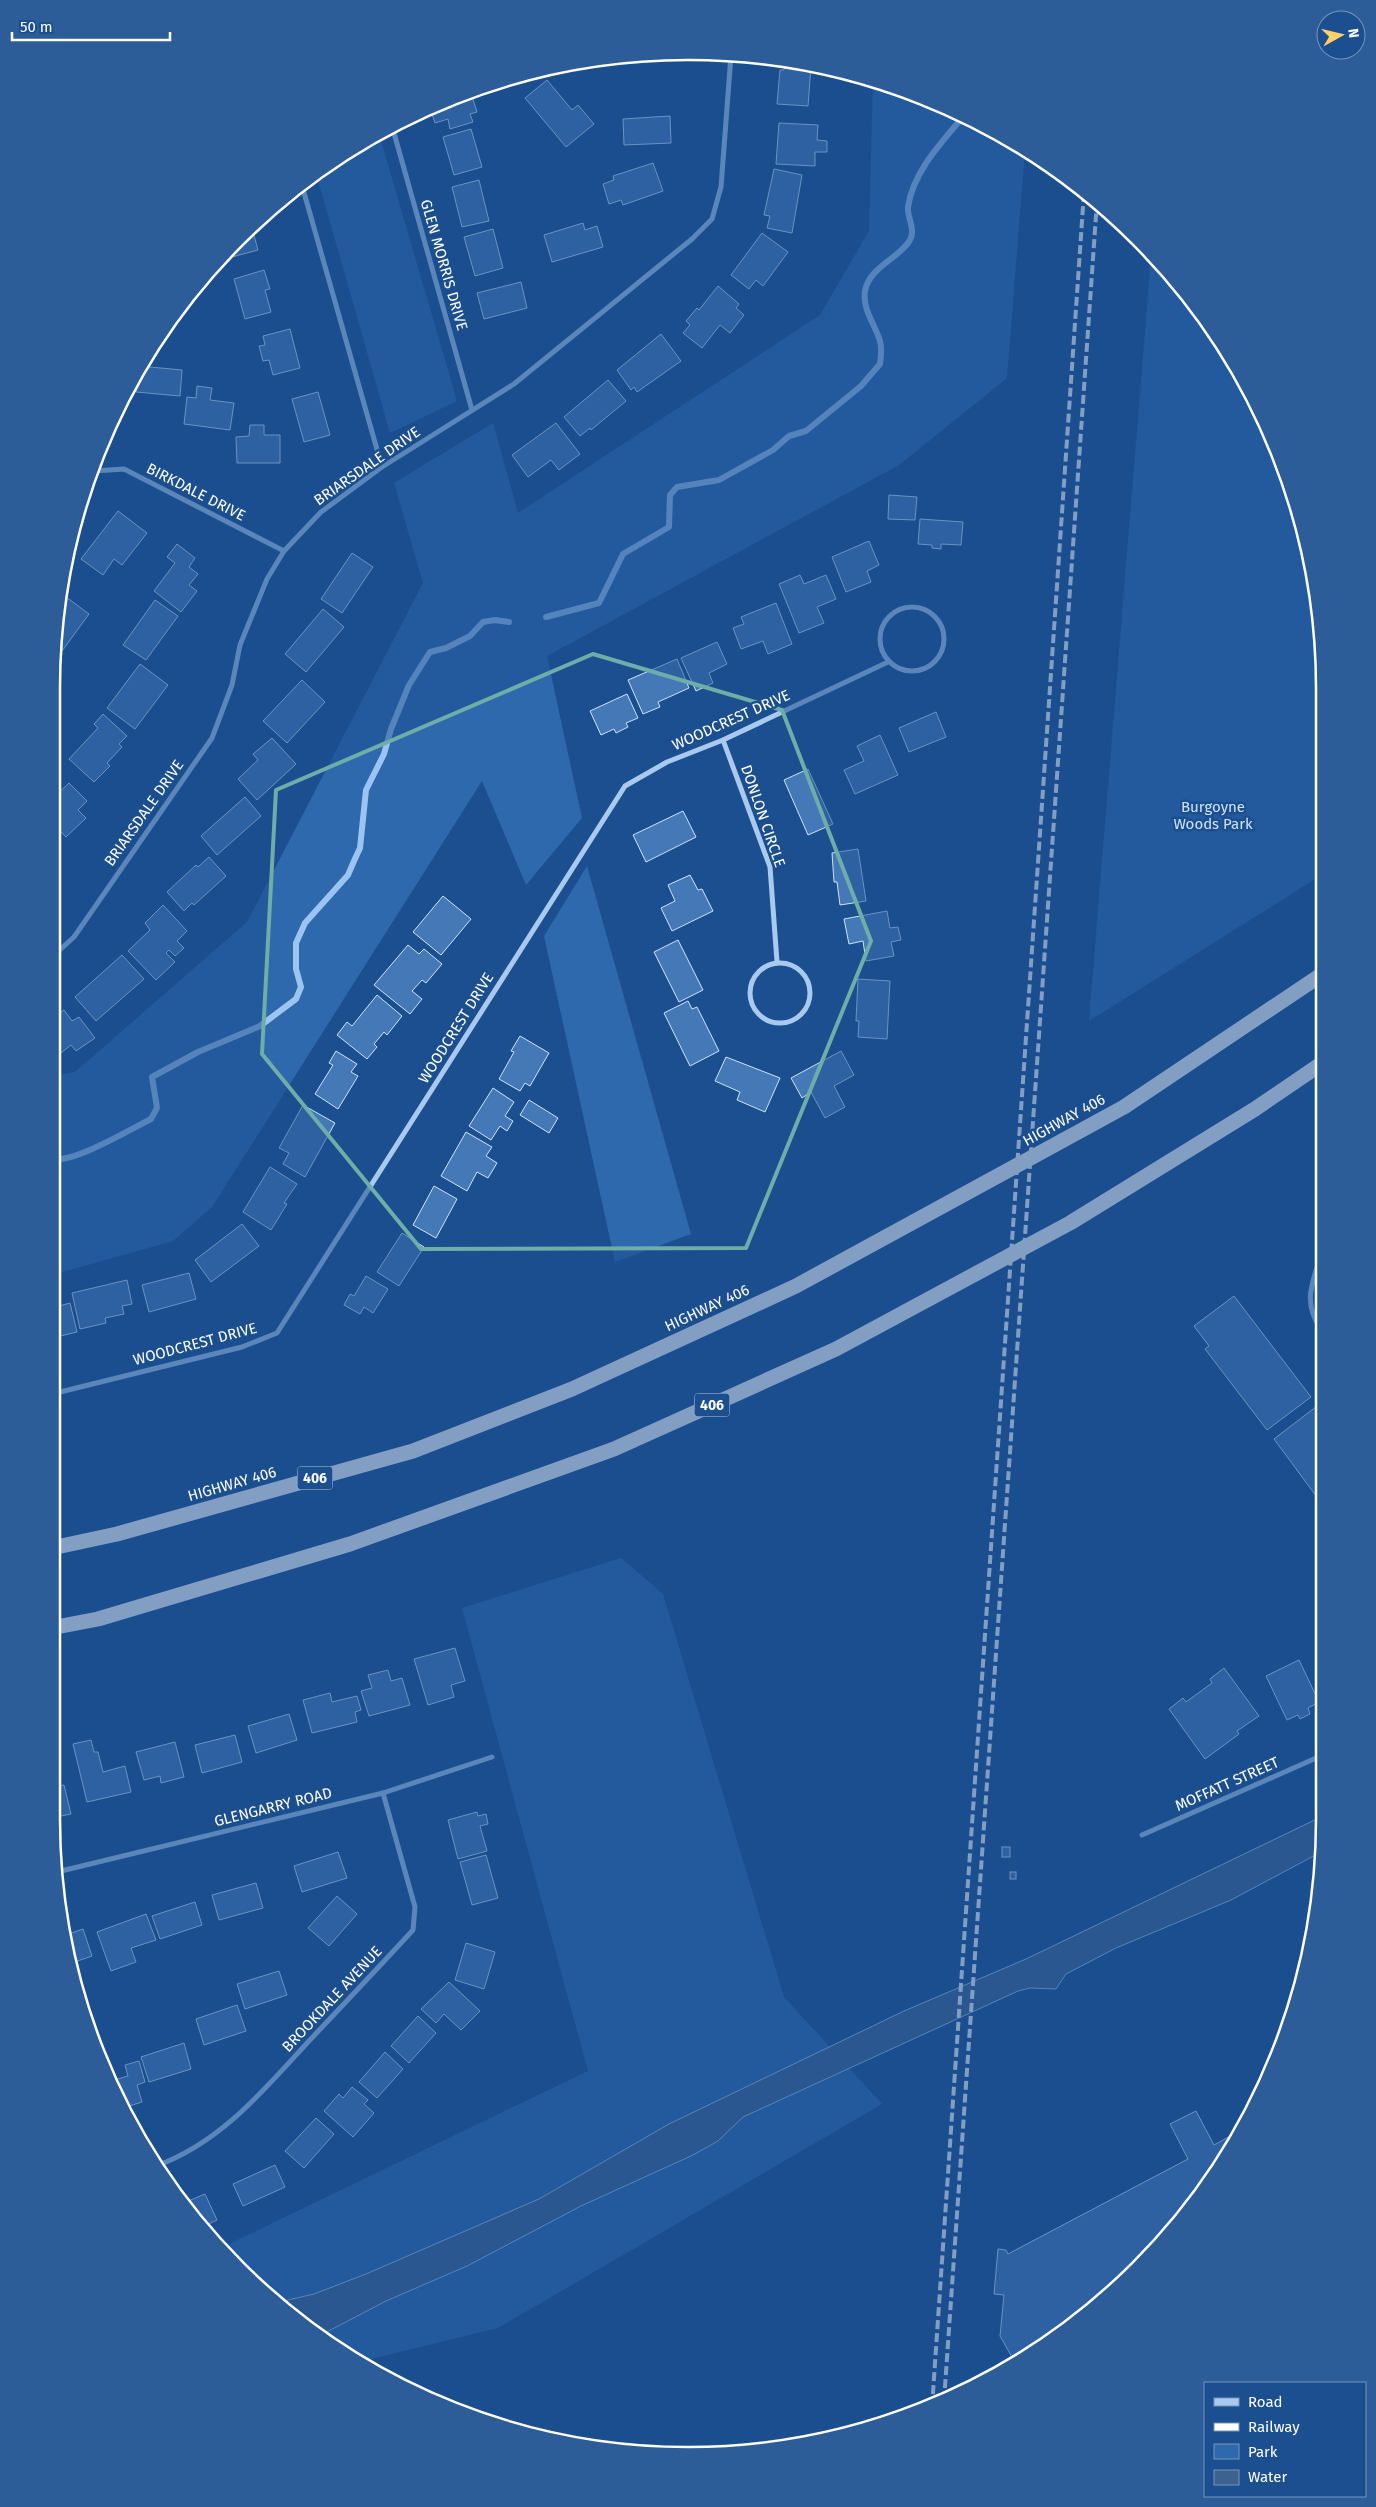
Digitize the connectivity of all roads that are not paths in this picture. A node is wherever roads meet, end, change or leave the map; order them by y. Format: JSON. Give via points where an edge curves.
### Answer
{"nodes":[{"id":1,"x":731,"y":61,"type":"edge"},
{"id":2,"x":394,"y":133,"type":"edge"},
{"id":3,"x":304,"y":192,"type":"edge"},
{"id":4,"x":472,"y":410,"type":"junction"},
{"id":5,"x":382,"y":466,"type":"junction"},
{"id":6,"x":99,"y":471,"type":"edge"},
{"id":7,"x":284,"y":551,"type":"junction"},
{"id":8,"x":888,"y":662,"type":"junction"},
{"id":9,"x":723,"y":740,"type":"junction"},
{"id":10,"x":60,"y":950,"type":"edge"},
{"id":11,"x":777,"y":962,"type":"junction"},
{"id":12,"x":1316,"y":978,"type":"edge"},
{"id":13,"x":1316,"y":1067,"type":"edge"},
{"id":14,"x":1316,"y":1270,"type":"edge"},
{"id":15,"x":1316,"y":1323,"type":"edge"},
{"id":16,"x":60,"y":1392,"type":"edge"},
{"id":17,"x":60,"y":1546,"type":"edge"},
{"id":18,"x":60,"y":1626,"type":"edge"},
{"id":19,"x":492,"y":1757,"type":"dead end"},
{"id":20,"x":1316,"y":1758,"type":"edge"},
{"id":21,"x":383,"y":1793,"type":"junction"},
{"id":22,"x":1142,"y":1835,"type":"dead end"},
{"id":23,"x":62,"y":1871,"type":"edge"},
{"id":24,"x":163,"y":2164,"type":"edge"}],
"edges":[{"from":1,"to":4,"type":"street","name":"BRIARSDALE DRIVE","via":[[721,187],[712,219],[692,240],[514,384]]},
{"from":2,"to":4,"type":"street","name":"GLEN MORRIS DRIVE"},
{"from":3,"to":5,"type":"street"},
{"from":4,"to":5,"type":"street","name":"BRIARSDALE DRIVE"},
{"from":5,"to":7,"type":"street","name":"BRIARSDALE DRIVE","via":[[321,512]]},
{"from":6,"to":7,"type":"street","name":"BIRKDALE DRIVE","via":[[124,469]]},
{"from":7,"to":10,"type":"street","name":"BRIARSDALE DRIVE","via":[[267,580],[240,645],[232,686],[212,738],[74,937]]},
{"from":8,"to":8,"type":"street","via":[[896,668],[917,672],[936,661],[942,652],[943,632],[932,614],[912,607],[892,614],[884,622],[879,642]]},
{"from":8,"to":9,"type":"street","name":"WOODCREST DRIVE"},
{"from":9,"to":11,"type":"street","name":"DONLON CIRCLE","via":[[770,867]]},
{"from":9,"to":16,"type":"street","name":"WOODCREST DRIVE","via":[[666,762],[625,786],[277,1333],[242,1347]]},
{"from":11,"to":11,"type":"street","via":[[760,970],[750,986],[750,996],[752,1005],[765,1019],[784,1022],[802,1013],[810,994],[809,984],[796,967]]},
{"from":12,"to":17,"type":"highway","name":"HIGHWAY 406","number":"406","via":[[1124,1107],[796,1286],[572,1389],[413,1451],[117,1534]]},
{"from":13,"to":18,"type":"highway","number":"406","via":[[1255,1109],[1070,1223],[836,1349],[614,1449],[350,1544],[98,1619]]},
{"from":14,"to":15,"type":"street","via":[[1309,1291]]},
{"from":19,"to":21,"type":"street","name":"GLENGARRY ROAD"},
{"from":20,"to":22,"type":"street","name":"MOFFATT STREET"},
{"from":21,"to":23,"type":"street","name":"GLENGARRY ROAD"},
{"from":21,"to":24,"type":"street","name":"BROOKDALE AVENUE","via":[[415,1907],[413,1930],[248,2107],[214,2136],[179,2158]]}]}
